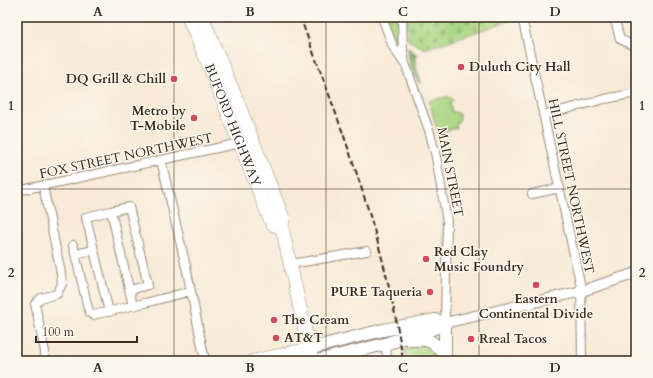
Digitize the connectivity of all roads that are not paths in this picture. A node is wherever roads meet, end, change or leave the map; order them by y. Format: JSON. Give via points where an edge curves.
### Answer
{"nodes":[{"id":1,"x":188,"y":17,"type":"edge"},
{"id":2,"x":382,"y":17,"type":"edge"},
{"id":3,"x":402,"y":17,"type":"edge"},
{"id":4,"x":522,"y":17,"type":"edge"},
{"id":5,"x":614,"y":17,"type":"edge"},
{"id":6,"x":201,"y":18,"type":"edge"},
{"id":7,"x":636,"y":47,"type":"edge"},
{"id":8,"x":406,"y":66,"type":"junction"},
{"id":9,"x":636,"y":93,"type":"edge"},
{"id":10,"x":221,"y":95,"type":"junction"},
{"id":11,"x":544,"y":115,"type":"junction"},
{"id":12,"x":240,"y":143,"type":"junction"},
{"id":13,"x":254,"y":143,"type":"junction"},
{"id":14,"x":161,"y":160,"type":"junction"},
{"id":15,"x":42,"y":186,"type":"junction"},
{"id":16,"x":560,"y":188,"type":"junction"},
{"id":17,"x":17,"y":191,"type":"edge"},
{"id":18,"x":532,"y":194,"type":"dead end"},
{"id":19,"x":274,"y":195,"type":"junction"},
{"id":20,"x":111,"y":211,"type":"junction"},
{"id":21,"x":282,"y":228,"type":"junction"},
{"id":22,"x":73,"y":245,"type":"dead end"},
{"id":23,"x":94,"y":250,"type":"junction"},
{"id":24,"x":367,"y":251,"type":"dead end"},
{"id":25,"x":75,"y":254,"type":"junction"},
{"id":26,"x":291,"y":264,"type":"junction"},
{"id":27,"x":636,"y":273,"type":"edge"},
{"id":28,"x":130,"y":290,"type":"junction"},
{"id":29,"x":191,"y":291,"type":"junction"},
{"id":30,"x":582,"y":291,"type":"junction"},
{"id":31,"x":133,"y":306,"type":"junction"},
{"id":32,"x":109,"y":312,"type":"junction"},
{"id":33,"x":445,"y":323,"type":"junction"},
{"id":34,"x":400,"y":340,"type":"junction"},
{"id":35,"x":385,"y":344,"type":"junction"},
{"id":36,"x":310,"y":355,"type":"edge"},
{"id":37,"x":445,"y":358,"type":"edge"},
{"id":38,"x":45,"y":361,"type":"edge"},
{"id":39,"x":205,"y":361,"type":"edge"},
{"id":40,"x":253,"y":361,"type":"edge"},
{"id":41,"x":316,"y":361,"type":"edge"},
{"id":42,"x":388,"y":361,"type":"edge"},
{"id":43,"x":582,"y":361,"type":"edge"}],
"edges":[{"from":1,"to":10,"type":"main road","name":"BUFORD HIGHWAY"},
{"from":2,"to":8,"type":"street","via":[[393,47]]},
{"from":3,"to":8,"type":"street"},
{"from":4,"to":11,"type":"street","name":"HILL STREET NORTHWEST"},
{"from":5,"to":7,"type":"street","via":[[620,39]]},
{"from":6,"to":13,"type":"main road","name":"BUFORD HIGHWAY"},
{"from":8,"to":33,"type":"street","name":"MAIN STREET","via":[[436,157],[446,213]]},
{"from":9,"to":11,"type":"street"},
{"from":10,"to":12,"type":"main road","name":"BUFORD HIGHWAY"},
{"from":10,"to":13,"type":"main road","via":[[231,105],[247,140],[251,144]]},
{"from":11,"to":16,"type":"street","name":"HILL STREET NORTHWEST"},
{"from":12,"to":14,"type":"street","name":"FOX STREET NORTHWEST"},
{"from":12,"to":19,"type":"main road","via":[[253,154],[264,186]]},
{"from":12,"to":21,"type":"main road","name":"BUFORD HIGHWAY","via":[[272,224]]},
{"from":13,"to":19,"type":"main road","name":"BUFORD HIGHWAY"},
{"from":14,"to":15,"type":"street","name":"FOX STREET NORTHWEST"},
{"from":14,"to":29,"type":"street"},
{"from":15,"to":17,"type":"street","name":"FOX STREET NORTHWEST"},
{"from":15,"to":38,"type":"street","via":[[62,284],[56,294],[41,298],[35,304]]},
{"from":16,"to":18,"type":"street"},
{"from":16,"to":30,"type":"street","name":"HILL STREET NORTHWEST"},
{"from":19,"to":21,"type":"main road","name":"BUFORD HIGHWAY","via":[[283,218]]},
{"from":20,"to":23,"type":"street","via":[[86,217]]},
{"from":20,"to":28,"type":"street"},
{"from":20,"to":28,"type":"street","via":[[129,207],[148,285]]},
{"from":21,"to":26,"type":"main road","name":"BUFORD HIGHWAY"},
{"from":22,"to":25,"type":"street"},
{"from":23,"to":25,"type":"street"},
{"from":23,"to":32,"type":"street"},
{"from":24,"to":26,"type":"street"},
{"from":25,"to":32,"type":"street","via":[[90,313],[93,315]]},
{"from":26,"to":36,"type":"main road","name":"BUFORD HIGHWAY"},
{"from":27,"to":30,"type":"street"},
{"from":28,"to":31,"type":"street"},
{"from":29,"to":31,"type":"street"},
{"from":29,"to":39,"type":"street"},
{"from":30,"to":33,"type":"street"},
{"from":30,"to":43,"type":"street","name":"HILL STREET NORTHWEST"},
{"from":31,"to":32,"type":"street"},
{"from":33,"to":34,"type":"main road"},
{"from":33,"to":36,"type":"main road","via":[[435,320],[360,335]]},
{"from":33,"to":37,"type":"main road","name":"MAIN STREET"},
{"from":34,"to":35,"type":"main road"},
{"from":34,"to":37,"type":"main road","via":[[427,340],[436,345]]},
{"from":35,"to":41,"type":"main road"},
{"from":35,"to":42,"type":"street"},
{"from":36,"to":40,"type":"main road"}]}
